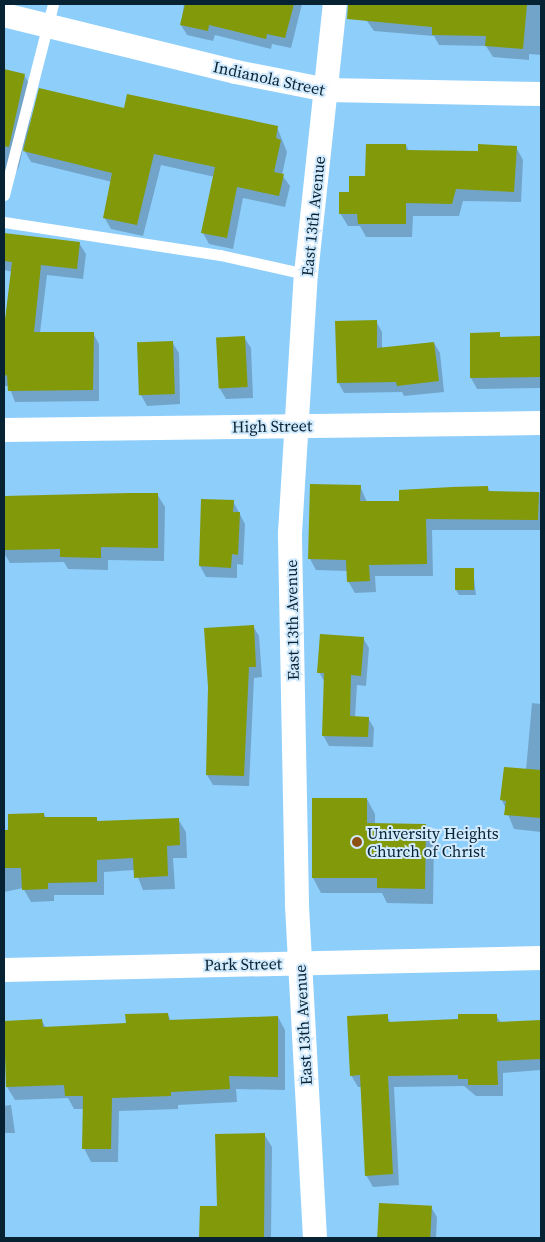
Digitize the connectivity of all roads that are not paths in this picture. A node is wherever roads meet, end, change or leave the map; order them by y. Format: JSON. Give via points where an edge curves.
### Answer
{"nodes":[{"id":1,"x":335,"y":4,"type":"edge"},
{"id":2,"x":50,"y":14,"type":"edge"},
{"id":3,"x":4,"y":15,"type":"edge"},
{"id":4,"x":327,"y":90,"type":"junction"},
{"id":5,"x":541,"y":94,"type":"edge"},
{"id":6,"x":4,"y":195,"type":"edge"},
{"id":7,"x":4,"y":222,"type":"edge"},
{"id":8,"x":306,"y":274,"type":"junction"},
{"id":9,"x":541,"y":423,"type":"edge"},
{"id":10,"x":296,"y":425,"type":"junction"},
{"id":11,"x":4,"y":430,"type":"edge"},
{"id":12,"x":541,"y":958,"type":"edge"},
{"id":13,"x":300,"y":963,"type":"junction"},
{"id":14,"x":4,"y":970,"type":"edge"},
{"id":15,"x":315,"y":1238,"type":"edge"}],
"edges":[{"from":1,"to":4,"type":"street","name":"East 13th Avenue"},
{"from":2,"to":3,"type":"street","name":"Indianola Street"},
{"from":2,"to":4,"type":"street","name":"Indianola Street","via":[[236,72]]},
{"from":2,"to":6,"type":"lane"},
{"from":4,"to":5,"type":"street","name":"Indianola Street"},
{"from":4,"to":8,"type":"street","name":"East 13th Avenue"},
{"from":7,"to":8,"type":"lane","via":[[220,255]]},
{"from":8,"to":10,"type":"street","name":"East 13th Avenue"},
{"from":9,"to":10,"type":"street","name":"High Street"},
{"from":10,"to":11,"type":"street","name":"High Street"},
{"from":10,"to":13,"type":"street","name":"East 13th Avenue","via":[[290,533]]},
{"from":12,"to":13,"type":"street","name":"Park Street"},
{"from":13,"to":14,"type":"street","name":"Park Street"},
{"from":13,"to":15,"type":"street","name":"East 13th Avenue"}]}
